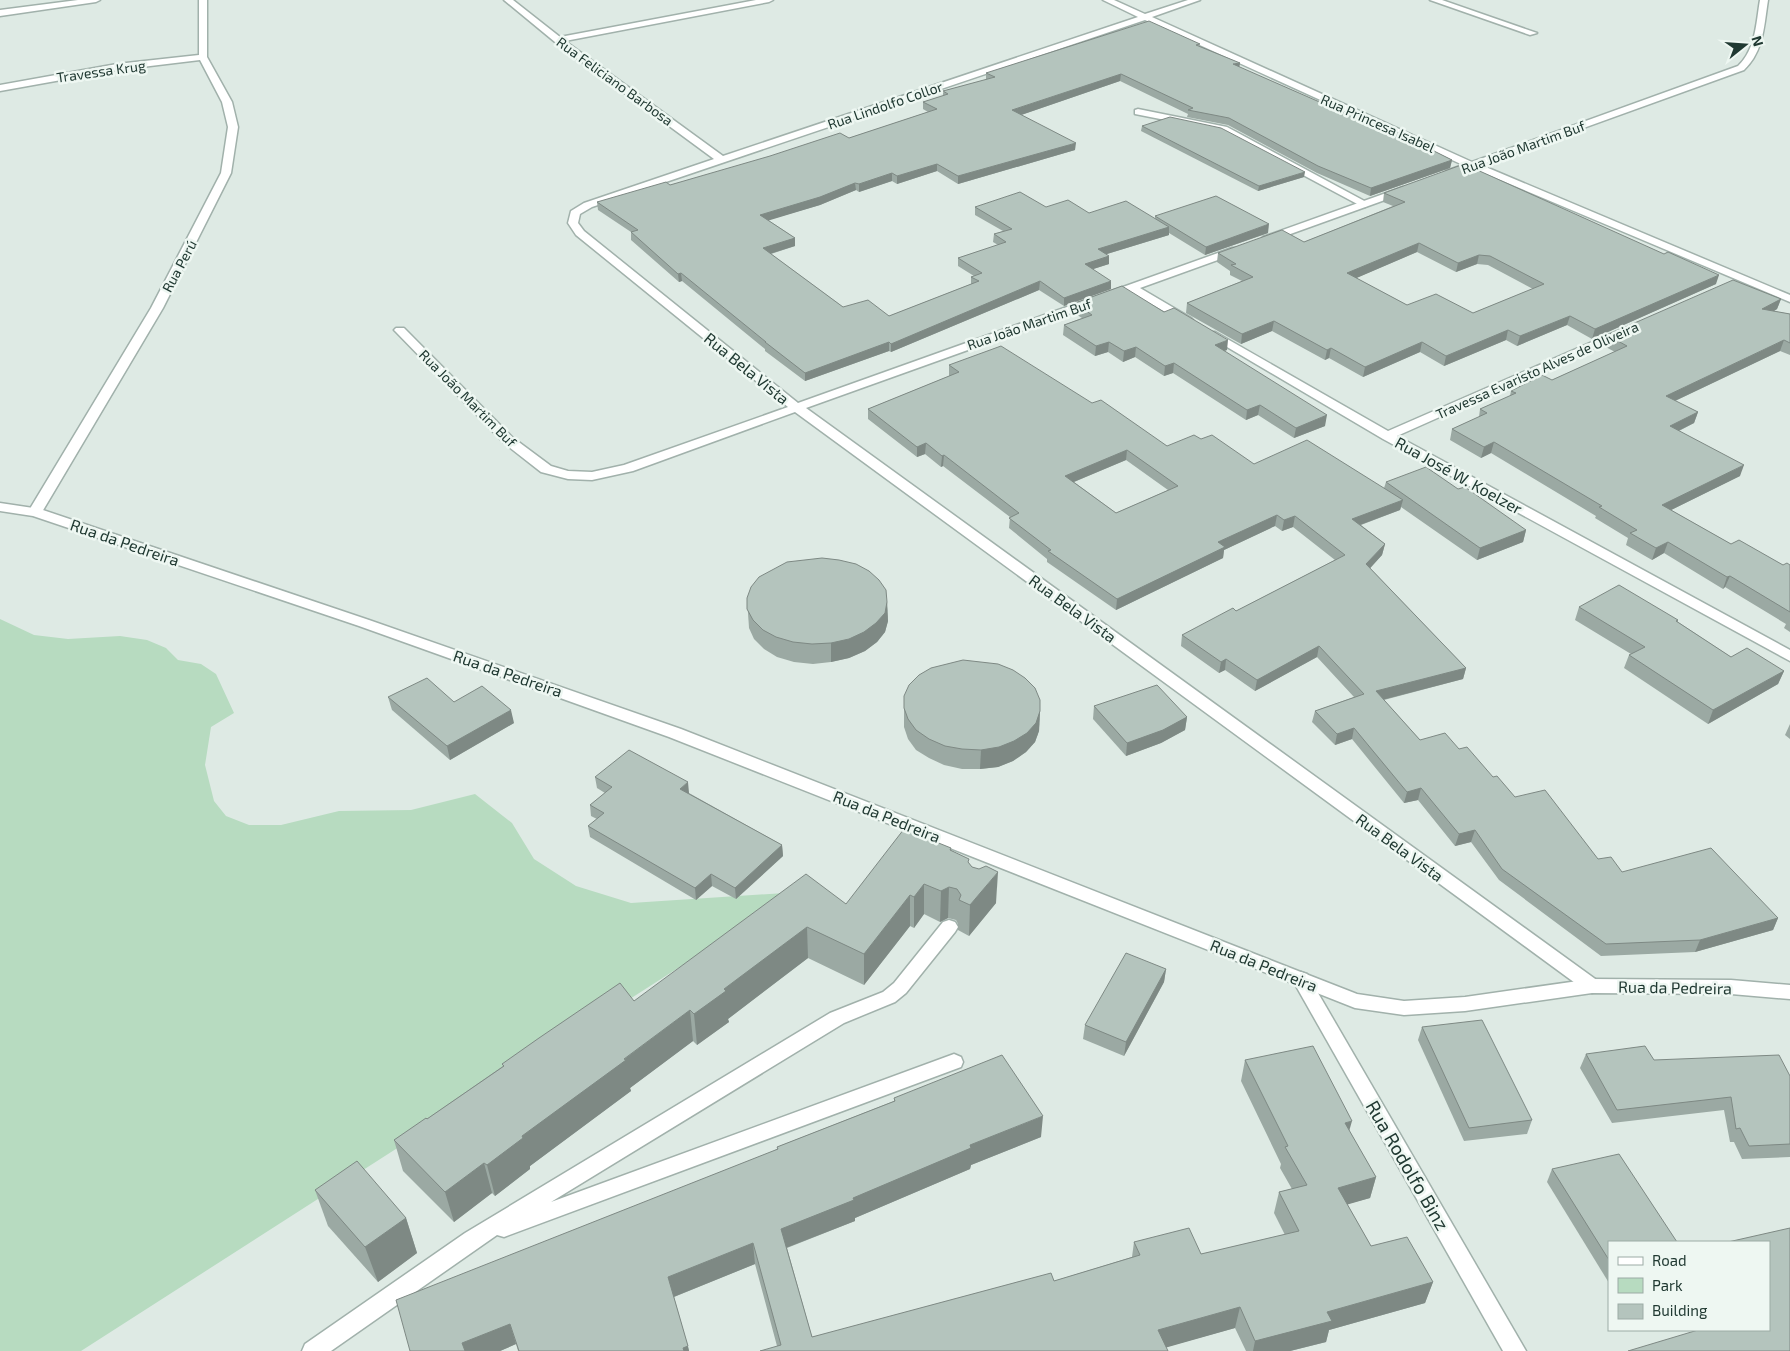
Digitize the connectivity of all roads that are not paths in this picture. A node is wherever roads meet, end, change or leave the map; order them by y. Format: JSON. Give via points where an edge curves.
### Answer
{"nodes":[{"id":1,"x":96,"y":0,"type":"edge"},
{"id":2,"x":203,"y":0,"type":"edge"},
{"id":3,"x":508,"y":0,"type":"edge"},
{"id":4,"x":769,"y":0,"type":"edge"},
{"id":5,"x":1107,"y":0,"type":"edge"},
{"id":6,"x":1196,"y":0,"type":"edge"},
{"id":7,"x":1434,"y":0,"type":"edge"},
{"id":8,"x":1764,"y":0,"type":"edge"},
{"id":9,"x":0,"y":13,"type":"edge"},
{"id":10,"x":1144,"y":18,"type":"junction"},
{"id":11,"x":1533,"y":33,"type":"dead end"},
{"id":12,"x":558,"y":40,"type":"junction"},
{"id":13,"x":203,"y":57,"type":"junction"},
{"id":14,"x":0,"y":88,"type":"edge"},
{"id":15,"x":1138,"y":112,"type":"dead end"},
{"id":16,"x":722,"y":160,"type":"junction"},
{"id":17,"x":1472,"y":165,"type":"junction"},
{"id":18,"x":1436,"y":178,"type":"edge"},
{"id":19,"x":1410,"y":188,"type":"edge"},
{"id":20,"x":1365,"y":204,"type":"junction"},
{"id":21,"x":576,"y":213,"type":"joint"},
{"id":22,"x":1742,"y":279,"type":"junction"},
{"id":23,"x":1724,"y":287,"type":"edge"},
{"id":24,"x":1132,"y":288,"type":"junction"},
{"id":25,"x":1790,"y":299,"type":"edge"},
{"id":26,"x":1633,"y":327,"type":"edge"},
{"id":27,"x":400,"y":330,"type":"dead end"},
{"id":28,"x":796,"y":407,"type":"junction"},
{"id":29,"x":1387,"y":436,"type":"junction"},
{"id":30,"x":0,"y":507,"type":"edge"},
{"id":31,"x":35,"y":512,"type":"junction"},
{"id":32,"x":1790,"y":656,"type":"edge"},
{"id":33,"x":1002,"y":861,"type":"junction"},
{"id":34,"x":989,"y":877,"type":"edge"},
{"id":35,"x":949,"y":927,"type":"dead end"},
{"id":36,"x":1301,"y":979,"type":"junction"},
{"id":37,"x":1592,"y":986,"type":"junction"},
{"id":38,"x":1790,"y":992,"type":"edge"},
{"id":39,"x":954,"y":1062,"type":"dead end"},
{"id":40,"x":472,"y":1239,"type":"junction"},
{"id":41,"x":313,"y":1351,"type":"edge"},
{"id":42,"x":1515,"y":1351,"type":"edge"}],
"edges":[{"from":1,"to":9,"type":"street"},
{"from":2,"to":13,"type":"street","name":"Rua Perú"},
{"from":3,"to":12,"type":"street","name":"Rua Feliciano Barbosa"},
{"from":4,"to":12,"type":"street"},
{"from":5,"to":10,"type":"street","name":"Rua Princesa Isabel"},
{"from":6,"to":10,"type":"street","name":"Rua Lindolfo Collor"},
{"from":7,"to":11,"type":"street"},
{"from":8,"to":17,"type":"street","name":"Rua João Martim Buf","via":[[1756,48],[1749,62],[1741,68]]},
{"from":10,"to":16,"type":"street","name":"Rua Lindolfo Collor"},
{"from":10,"to":17,"type":"street","name":"Rua Princesa Isabel"},
{"from":12,"to":16,"type":"street","name":"Rua Feliciano Barbosa"},
{"from":13,"to":14,"type":"street","name":"Travessa Krug"},
{"from":13,"to":31,"type":"street","name":"Rua Perú","via":[[227,102],[233,127],[226,173],[157,308]]},
{"from":15,"to":20,"type":"street","via":[[1224,129]]},
{"from":16,"to":21,"type":"street","name":"Rua Lindolfo Collor","via":[[588,204]]},
{"from":17,"to":18,"type":"street","name":"Rua João Martim Buf"},
{"from":17,"to":22,"type":"street","name":"Rua Princesa Isabel"},
{"from":19,"to":20,"type":"street","name":"Rua João Martim Buf"},
{"from":20,"to":24,"type":"street","name":"Rua João Martim Buf"},
{"from":21,"to":28,"type":"street","name":"Rua Bela Vista","via":[[573,223],[580,233]]},
{"from":22,"to":23,"type":"street"},
{"from":22,"to":25,"type":"street","name":"Rua Princesa Isabel"},
{"from":24,"to":28,"type":"street","name":"Rua João Martim Buf"},
{"from":24,"to":29,"type":"street","name":"Rua José W. Koelzer"},
{"from":26,"to":29,"type":"street","name":"Travessa Evaristo Alves de Oliveira"},
{"from":27,"to":28,"type":"street","name":"Rua João Martim Buf","via":[[508,440],[546,469],[568,475],[592,476],[628,468]]},
{"from":28,"to":37,"type":"street","name":"Rua Bela Vista"},
{"from":29,"to":32,"type":"street","name":"Rua José W. Koelzer"},
{"from":30,"to":31,"type":"street","name":"Rua da Pedreira"},
{"from":31,"to":33,"type":"street","name":"Rua da Pedreira","via":[[676,733]]},
{"from":33,"to":34,"type":"street"},
{"from":33,"to":36,"type":"street","name":"Rua da Pedreira"},
{"from":35,"to":40,"type":"street","via":[[889,997],[837,1018]]},
{"from":36,"to":37,"type":"street","name":"Rua da Pedreira","via":[[1355,1001],[1404,1008],[1465,1004]]},
{"from":36,"to":42,"type":"street","name":"Rua Rodolfo Binz"},
{"from":37,"to":38,"type":"street","name":"Rua da Pedreira","via":[[1731,987]]},
{"from":39,"to":40,"type":"street"},
{"from":40,"to":41,"type":"street"}]}
